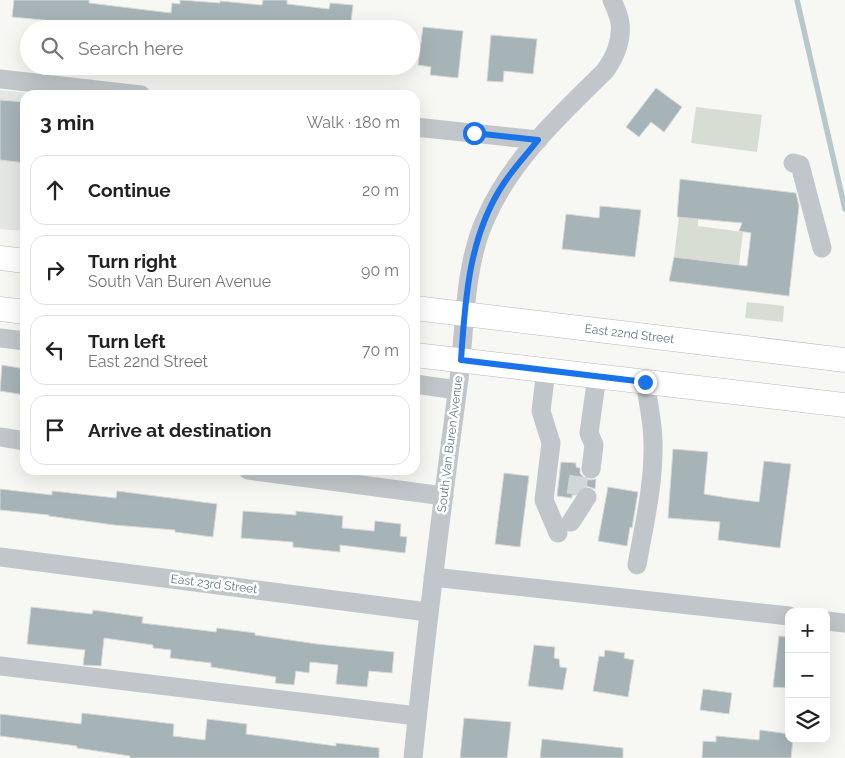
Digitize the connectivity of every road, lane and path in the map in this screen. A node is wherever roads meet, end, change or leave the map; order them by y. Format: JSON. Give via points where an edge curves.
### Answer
{"nodes":[{"id":1,"x":612,"y":0,"type":"edge"},
{"id":2,"x":0,"y":79,"type":"edge"},
{"id":3,"x":97,"y":90,"type":"edge"},
{"id":4,"x":420,"y":127,"type":"edge"},
{"id":5,"x":538,"y":140,"type":"junction"},
{"id":6,"x":793,"y":163,"type":"dead end"},
{"id":7,"x":822,"y":248,"type":"dead end"},
{"id":8,"x":0,"y":258,"type":"edge"},
{"id":9,"x":20,"y":260,"type":"edge"},
{"id":10,"x":0,"y":309,"type":"edge"},
{"id":11,"x":420,"y":309,"type":"edge"},
{"id":12,"x":20,"y":311,"type":"edge"},
{"id":13,"x":464,"y":314,"type":"junction"},
{"id":14,"x":0,"y":338,"type":"edge"},
{"id":15,"x":20,"y":340,"type":"edge"},
{"id":16,"x":420,"y":356,"type":"edge"},
{"id":17,"x":461,"y":360,"type":"junction"},
{"id":18,"x":845,"y":360,"type":"edge"},
{"id":19,"x":546,"y":370,"type":"junction"},
{"id":20,"x":597,"y":376,"type":"junction"},
{"id":21,"x":645,"y":382,"type":"junction"},
{"id":22,"x":420,"y":385,"type":"edge"},
{"id":23,"x":457,"y":390,"type":"junction"},
{"id":24,"x":845,"y":406,"type":"edge"},
{"id":25,"x":0,"y":437,"type":"edge"},
{"id":26,"x":20,"y":440,"type":"edge"},
{"id":27,"x":585,"y":468,"type":"tunnel mouth"},
{"id":28,"x":286,"y":475,"type":"edge"},
{"id":29,"x":444,"y":496,"type":"junction"},
{"id":30,"x":581,"y":496,"type":"tunnel mouth"},
{"id":31,"x":0,"y":557,"type":"edge"},
{"id":32,"x":637,"y":565,"type":"dead end"},
{"id":33,"x":433,"y":577,"type":"junction"},
{"id":34,"x":428,"y":612,"type":"junction"},
{"id":35,"x":785,"y":616,"type":"edge"},
{"id":36,"x":830,"y":621,"type":"edge"},
{"id":37,"x":845,"y":623,"type":"edge"},
{"id":38,"x":0,"y":666,"type":"edge"},
{"id":39,"x":417,"y":716,"type":"junction"},
{"id":40,"x":413,"y":758,"type":"edge"}],
"edges":[{"from":1,"to":5,"type":"street","name":"South Van Buren Avenue","via":[[620,22],[613,60]]},
{"from":2,"to":3,"type":"street"},
{"from":4,"to":5,"type":"street"},
{"from":5,"to":13,"type":"street","name":"South Van Buren Avenue","via":[[504,182],[485,218],[475,248]]},
{"from":6,"to":7,"type":"street","via":[[800,164]]},
{"from":8,"to":9,"type":"main road"},
{"from":10,"to":12,"type":"main road"},
{"from":11,"to":13,"type":"main road","name":"East 22nd Street"},
{"from":13,"to":17,"type":"street","name":"South Van Buren Avenue"},
{"from":13,"to":18,"type":"main road","name":"East 22nd Street"},
{"from":14,"to":15,"type":"street"},
{"from":16,"to":17,"type":"main road"},
{"from":17,"to":19,"type":"main road"},
{"from":17,"to":23,"type":"street","name":"South Van Buren Avenue"},
{"from":19,"to":20,"type":"main road"},
{"from":19,"to":30,"type":"street","via":[[541,411],[551,443],[544,500],[565,527]]},
{"from":20,"to":21,"type":"main road"},
{"from":20,"to":27,"type":"street","via":[[589,434],[581,442]]},
{"from":21,"to":24,"type":"main road"},
{"from":21,"to":32,"type":"street","via":[[654,440],[652,474]]},
{"from":22,"to":23,"type":"street"},
{"from":23,"to":29,"type":"street","name":"South Van Buren Avenue"},
{"from":25,"to":26,"type":"street"},
{"from":28,"to":29,"type":"street"},
{"from":29,"to":33,"type":"street","name":"South Van Buren Avenue"},
{"from":31,"to":34,"type":"street","name":"East 23rd Street"},
{"from":33,"to":34,"type":"street","name":"South Van Buren Avenue"},
{"from":33,"to":35,"type":"street"},
{"from":34,"to":39,"type":"street","name":"South Van Buren Avenue"},
{"from":36,"to":37,"type":"street"},
{"from":38,"to":39,"type":"street"},
{"from":39,"to":40,"type":"street","name":"South Van Buren Avenue"}]}
